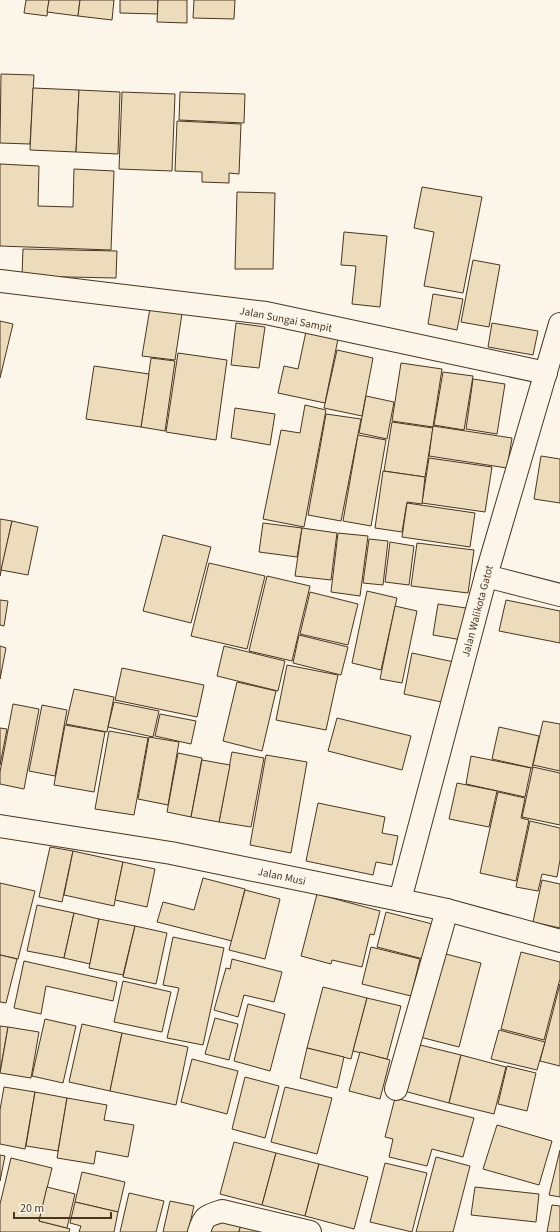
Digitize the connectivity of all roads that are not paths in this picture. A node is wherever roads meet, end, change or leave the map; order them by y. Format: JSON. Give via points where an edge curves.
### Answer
{"nodes":[{"id":1,"x":0,"y":281,"type":"edge"},
{"id":2,"x":560,"y":324,"type":"edge"},
{"id":3,"x":546,"y":373,"type":"junction"},
{"id":4,"x":486,"y":576,"type":"junction"},
{"id":5,"x":560,"y":595,"type":"edge"},
{"id":6,"x":0,"y":826,"type":"edge"},
{"id":7,"x":400,"y":900,"type":"junction"},
{"id":8,"x":447,"y":910,"type":"junction"},
{"id":9,"x":560,"y":941,"type":"edge"},
{"id":10,"x":396,"y":1089,"type":"dead end"},
{"id":11,"x":199,"y":1232,"type":"edge"},
{"id":12,"x":310,"y":1232,"type":"edge"}],
"edges":[{"from":1,"to":3,"type":"street","name":"Jalan Sungai Sampit","via":[[266,313]]},
{"from":2,"to":3,"type":"street","name":"Jalan Walikota Gatot"},
{"from":3,"to":4,"type":"street","name":"Jalan Walikota Gatot"},
{"from":4,"to":5,"type":"street"},
{"from":4,"to":7,"type":"street","name":"Jalan Walikota Gatot"},
{"from":6,"to":7,"type":"street","name":"Jalan Musi","via":[[171,853]]},
{"from":7,"to":8,"type":"street","name":"Jalan Musi"},
{"from":8,"to":9,"type":"street","name":"Jalan Musi"},
{"from":8,"to":10,"type":"street"},
{"from":11,"to":12,"type":"street","via":[[203,1220],[222,1211]]}]}
